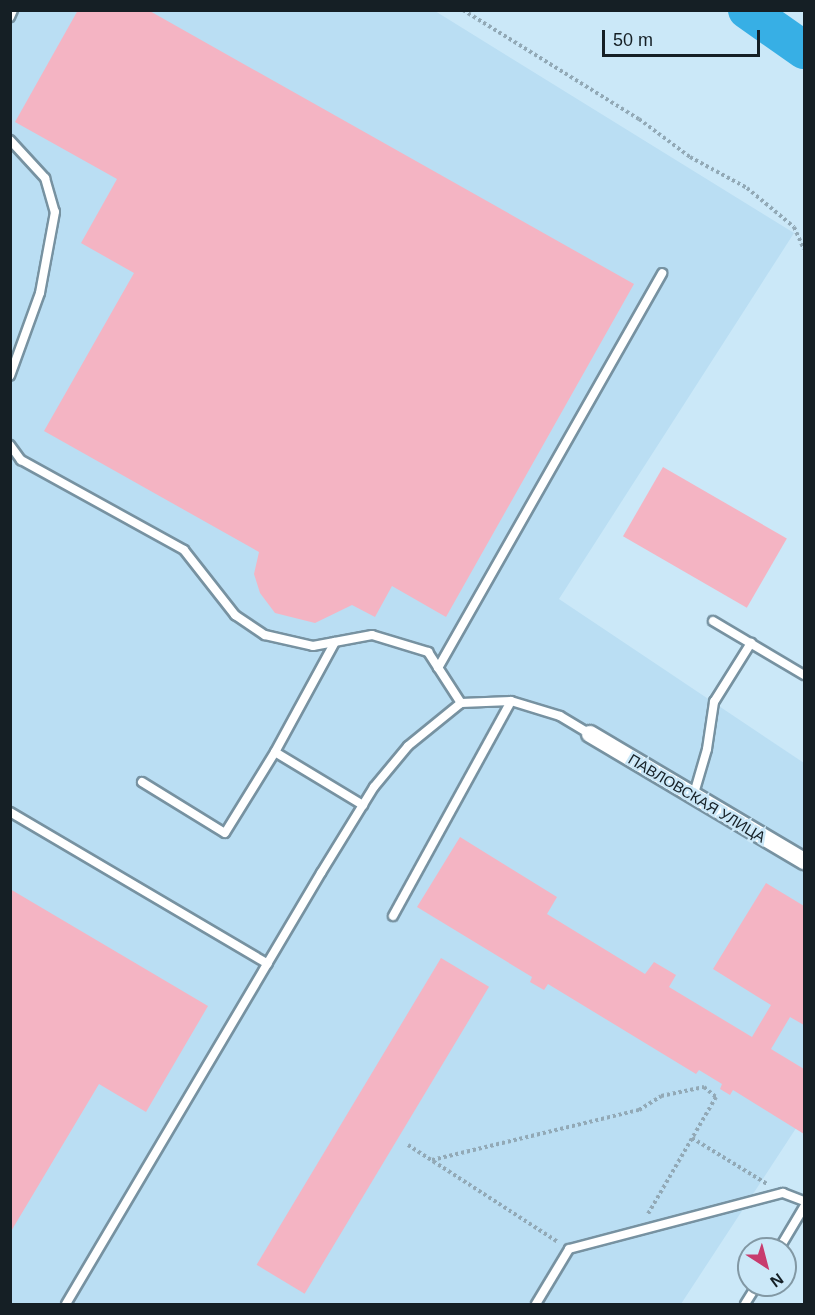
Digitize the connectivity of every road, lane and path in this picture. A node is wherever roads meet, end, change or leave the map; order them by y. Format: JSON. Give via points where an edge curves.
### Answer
{"nodes":[{"id":1,"x":13,"y":10,"type":"edge"},
{"id":2,"x":463,"y":10,"type":"edge"},
{"id":3,"x":10,"y":17,"type":"edge"},
{"id":4,"x":10,"y":140,"type":"edge"},
{"id":5,"x":804,"y":249,"type":"edge"},
{"id":6,"x":662,"y":273,"type":"dead end"},
{"id":7,"x":10,"y":376,"type":"edge"},
{"id":8,"x":10,"y":445,"type":"edge"},
{"id":9,"x":713,"y":621,"type":"dead end"},
{"id":10,"x":335,"y":642,"type":"junction"},
{"id":11,"x":751,"y":643,"type":"junction"},
{"id":12,"x":438,"y":668,"type":"junction"},
{"id":13,"x":804,"y":675,"type":"edge"},
{"id":14,"x":511,"y":701,"type":"junction"},
{"id":15,"x":461,"y":703,"type":"junction"},
{"id":16,"x":590,"y":734,"type":"joint"},
{"id":17,"x":275,"y":752,"type":"junction"},
{"id":18,"x":142,"y":782,"type":"dead end"},
{"id":19,"x":693,"y":797,"type":"junction"},
{"id":20,"x":363,"y":805,"type":"junction"},
{"id":21,"x":10,"y":812,"type":"edge"},
{"id":22,"x":804,"y":861,"type":"edge"},
{"id":23,"x":393,"y":916,"type":"dead end"},
{"id":24,"x":268,"y":964,"type":"junction"},
{"id":25,"x":692,"y":1138,"type":"junction"},
{"id":26,"x":408,"y":1145,"type":"dead end"},
{"id":27,"x":432,"y":1160,"type":"junction"},
{"id":28,"x":783,"y":1193,"type":"junction"},
{"id":29,"x":804,"y":1201,"type":"edge"},
{"id":30,"x":804,"y":1207,"type":"edge"},
{"id":31,"x":638,"y":1231,"type":"junction"},
{"id":32,"x":786,"y":1237,"type":"edge"},
{"id":33,"x":569,"y":1249,"type":"junction"},
{"id":34,"x":66,"y":1305,"type":"edge"},
{"id":35,"x":536,"y":1305,"type":"edge"}],
"edges":[{"from":1,"to":3,"type":"lane"},
{"from":2,"to":5,"type":"path","via":[[639,119],[690,157],[747,188],[794,227]]},
{"from":4,"to":7,"type":"lane","via":[[45,178],[55,213],[40,294]]},
{"from":6,"to":12,"type":"lane"},
{"from":8,"to":10,"type":"lane","via":[[21,460],[184,550],[235,615],[265,635],[313,646]]},
{"from":9,"to":11,"type":"lane"},
{"from":10,"to":12,"type":"lane","via":[[372,635],[428,652]]},
{"from":10,"to":17,"type":"lane"},
{"from":11,"to":13,"type":"lane"},
{"from":11,"to":19,"type":"lane","via":[[714,702],[707,749]]},
{"from":12,"to":15,"type":"lane"},
{"from":14,"to":15,"type":"lane"},
{"from":14,"to":16,"type":"lane","via":[[560,716]]},
{"from":14,"to":23,"type":"lane"},
{"from":15,"to":20,"type":"lane","via":[[408,746]]},
{"from":16,"to":19,"type":"street","name":"ПАВЛОВСКАЯ УЛИЦА"},
{"from":17,"to":18,"type":"lane","via":[[225,833]]},
{"from":17,"to":20,"type":"lane"},
{"from":19,"to":22,"type":"street","name":"ПАВЛОВСКАЯ УЛИЦА"},
{"from":20,"to":24,"type":"lane"},
{"from":21,"to":24,"type":"lane"},
{"from":24,"to":34,"type":"lane"},
{"from":25,"to":27,"type":"path","via":[[716,1097],[704,1087],[661,1096],[639,1110]]},
{"from":25,"to":28,"type":"path"},
{"from":25,"to":31,"type":"path"},
{"from":26,"to":27,"type":"path"},
{"from":27,"to":33,"type":"path"},
{"from":28,"to":29,"type":"lane"},
{"from":28,"to":31,"type":"lane"},
{"from":30,"to":32,"type":"lane"},
{"from":31,"to":33,"type":"lane"},
{"from":33,"to":35,"type":"lane"}]}
